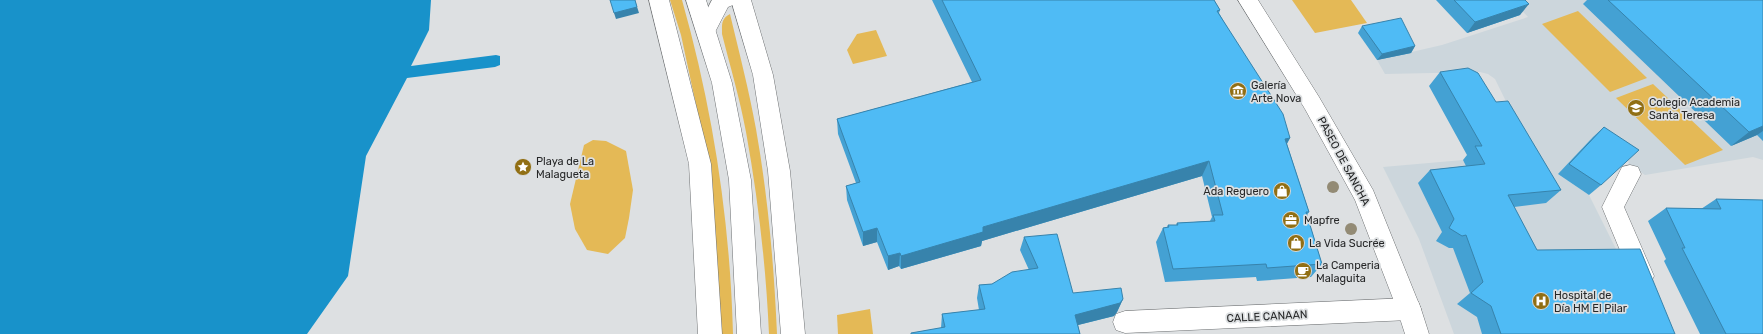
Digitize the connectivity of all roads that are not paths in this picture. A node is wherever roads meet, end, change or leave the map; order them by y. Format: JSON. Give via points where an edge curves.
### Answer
{"nodes":[{"id":1,"x":659,"y":0,"type":"edge"},
{"id":2,"x":696,"y":0,"type":"edge"},
{"id":3,"x":726,"y":0,"type":"edge"},
{"id":4,"x":741,"y":0,"type":"edge"},
{"id":5,"x":1248,"y":0,"type":"edge"},
{"id":6,"x":706,"y":29,"type":"junction"},
{"id":7,"x":1630,"y":174,"type":"dead end"},
{"id":8,"x":1649,"y":292,"type":"edge"},
{"id":9,"x":1409,"y":309,"type":"junction"},
{"id":10,"x":1125,"y":322,"type":"dead end"},
{"id":11,"x":710,"y":334,"type":"edge"},
{"id":12,"x":749,"y":334,"type":"edge"},
{"id":13,"x":793,"y":334,"type":"edge"},
{"id":14,"x":1417,"y":334,"type":"edge"}],
"edges":[{"from":1,"to":11,"type":"main road","via":[[700,164]]},
{"from":2,"to":6,"type":"main road"},
{"from":3,"to":6,"type":"main road","via":[[720,2]]},
{"from":4,"to":13,"type":"main road","via":[[763,75],[779,171]]},
{"from":5,"to":9,"type":"main road","name":"PASEO DE SANCHA","via":[[1312,103],[1365,197]]},
{"from":6,"to":12,"type":"main road","via":[[722,83],[740,180]]},
{"from":7,"to":8,"type":"main road","via":[[1612,207]]},
{"from":9,"to":10,"type":"main road","name":"CALLE CANAAN"},
{"from":9,"to":14,"type":"main road","name":"PASEO DE SANCHA"}]}
